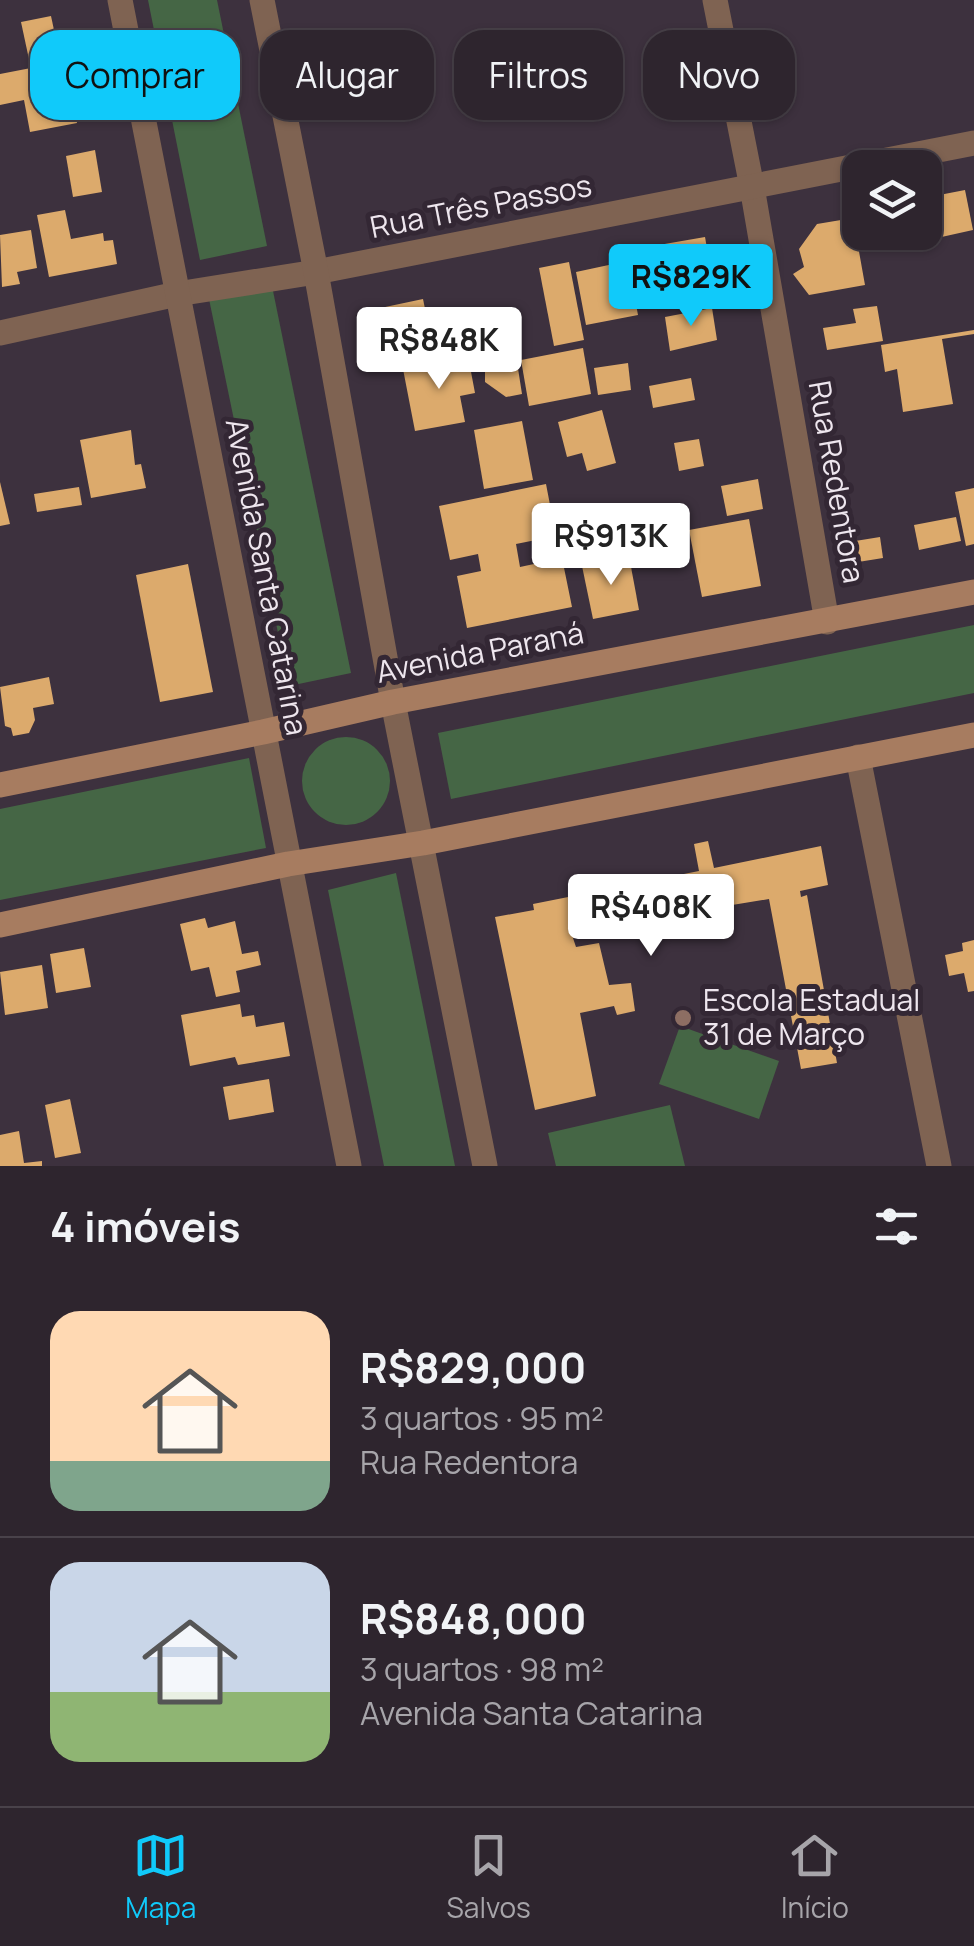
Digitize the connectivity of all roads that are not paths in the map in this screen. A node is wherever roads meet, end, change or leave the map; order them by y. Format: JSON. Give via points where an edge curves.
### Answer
{"nodes":[{"id":1,"x":120,"y":0,"type":"edge"},
{"id":2,"x":262,"y":0,"type":"edge"},
{"id":3,"x":715,"y":0,"type":"edge"},
{"id":4,"x":974,"y":143,"type":"edge"},
{"id":5,"x":752,"y":187,"type":"junction"},
{"id":6,"x":316,"y":272,"type":"junction"},
{"id":7,"x":177,"y":294,"type":"junction"},
{"id":8,"x":0,"y":333,"type":"edge"},
{"id":9,"x":974,"y":592,"type":"edge"},
{"id":10,"x":828,"y":622,"type":"junction"},
{"id":11,"x":393,"y":702,"type":"junction"},
{"id":12,"x":263,"y":732,"type":"junction"},
{"id":13,"x":974,"y":734,"type":"edge"},
{"id":14,"x":858,"y":757,"type":"junction"},
{"id":15,"x":0,"y":785,"type":"edge"},
{"id":16,"x":423,"y":844,"type":"junction"},
{"id":17,"x":288,"y":864,"type":"junction"},
{"id":18,"x":0,"y":925,"type":"edge"},
{"id":19,"x":349,"y":1166,"type":"edge"},
{"id":20,"x":485,"y":1166,"type":"edge"},
{"id":21,"x":939,"y":1166,"type":"edge"}],
"edges":[{"from":1,"to":7,"type":"street","name":"Avenida Santa Catarina"},
{"from":2,"to":6,"type":"street"},
{"from":3,"to":5,"type":"street","name":"Rua Redentora"},
{"from":4,"to":5,"type":"street","name":"Rua Três Passos"},
{"from":5,"to":6,"type":"street","name":"Rua Três Passos"},
{"from":5,"to":10,"type":"street","name":"Rua Redentora"},
{"from":6,"to":7,"type":"street","name":"Rua Três Passos"},
{"from":6,"to":11,"type":"street"},
{"from":7,"to":8,"type":"street","name":"Rua Três Passos"},
{"from":7,"to":12,"type":"street","name":"Avenida Santa Catarina"},
{"from":9,"to":10,"type":"main road","name":"Avenida Paraná"},
{"from":10,"to":11,"type":"main road","name":"Avenida Paraná"},
{"from":11,"to":12,"type":"main road","name":"Avenida Paraná"},
{"from":11,"to":16,"type":"street"},
{"from":12,"to":15,"type":"main road","name":"Avenida Paraná"},
{"from":12,"to":17,"type":"street","name":"Avenida Santa Catarina"},
{"from":13,"to":14,"type":"main road"},
{"from":14,"to":16,"type":"main road"},
{"from":14,"to":21,"type":"street"},
{"from":16,"to":17,"type":"main road"},
{"from":16,"to":20,"type":"street"},
{"from":17,"to":18,"type":"main road"},
{"from":17,"to":19,"type":"street","name":"Avenida Santa Catarina"}]}
